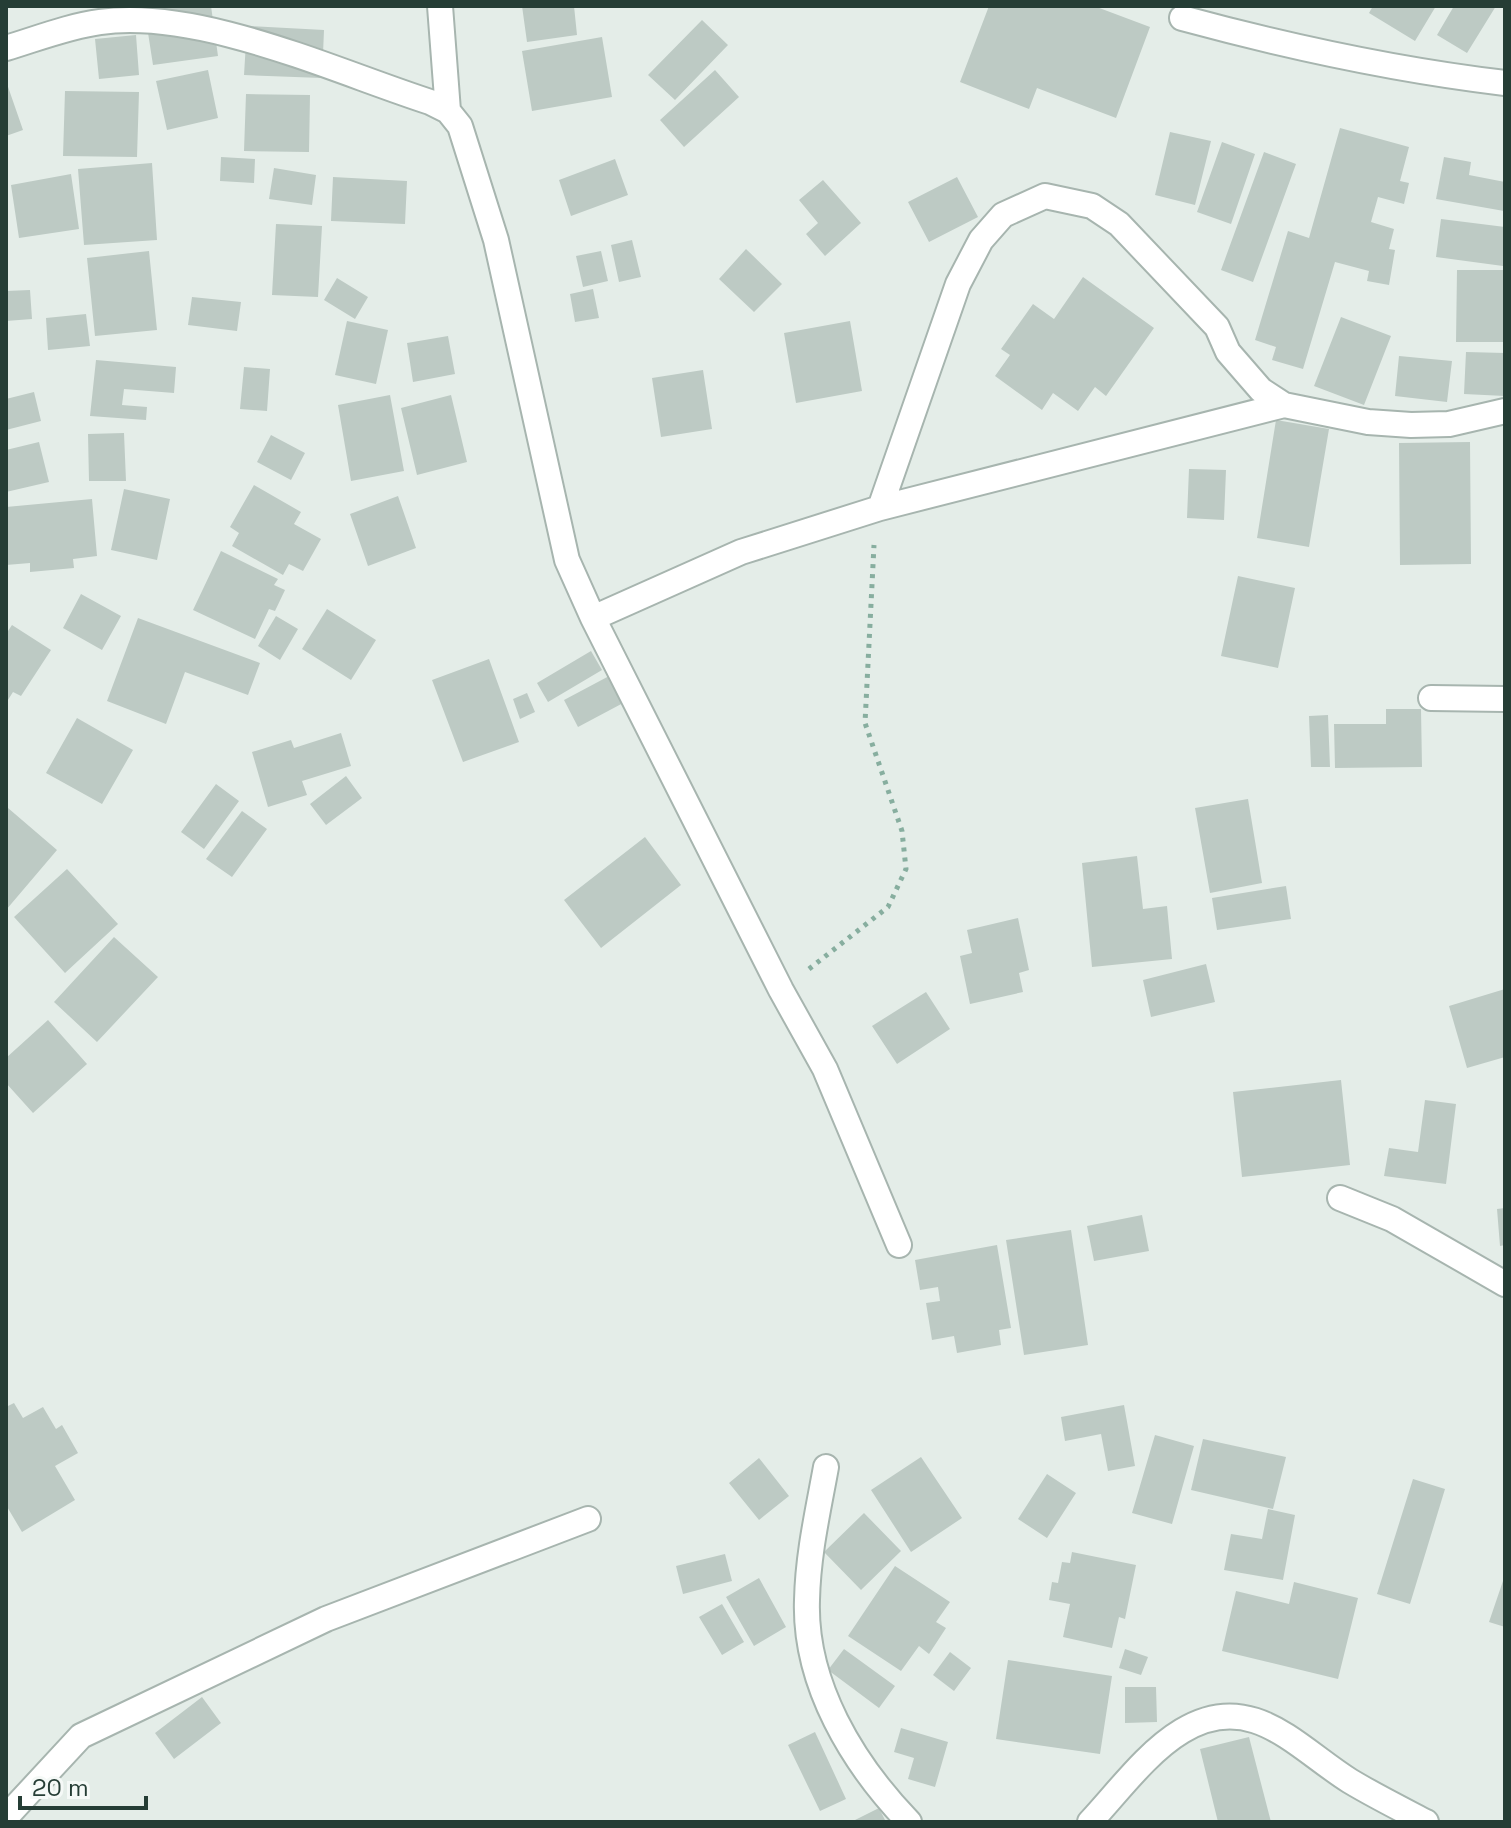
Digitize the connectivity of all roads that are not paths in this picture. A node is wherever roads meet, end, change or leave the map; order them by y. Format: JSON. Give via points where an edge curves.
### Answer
{"nodes":[{"id":1,"x":440,"y":6,"type":"edge"},
{"id":2,"x":1182,"y":18,"type":"dead end"},
{"id":3,"x":6,"y":48,"type":"edge"},
{"id":4,"x":1505,"y":83,"type":"edge"},
{"id":5,"x":448,"y":111,"type":"junction"},
{"id":6,"x":1284,"y":405,"type":"junction"},
{"id":7,"x":1505,"y":411,"type":"edge"},
{"id":8,"x":880,"y":508,"type":"junction"},
{"id":9,"x":593,"y":618,"type":"junction"},
{"id":10,"x":1431,"y":698,"type":"dead end"},
{"id":11,"x":1505,"y":699,"type":"edge"},
{"id":12,"x":1340,"y":1198,"type":"dead end"},
{"id":13,"x":899,"y":1245,"type":"dead end"},
{"id":14,"x":1505,"y":1284,"type":"edge"},
{"id":15,"x":826,"y":1467,"type":"dead end"},
{"id":16,"x":588,"y":1519,"type":"dead end"},
{"id":17,"x":6,"y":1817,"type":"edge"},
{"id":18,"x":909,"y":1822,"type":"edge"},
{"id":19,"x":1090,"y":1822,"type":"edge"},
{"id":20,"x":1426,"y":1822,"type":"edge"}],
"edges":[{"from":1,"to":5,"type":"street"},
{"from":2,"to":4,"type":"street","via":[[1396,68]]},
{"from":3,"to":5,"type":"street","via":[[100,22],[172,21],[239,38]]},
{"from":5,"to":9,"type":"street","via":[[460,126],[496,240],[567,560]]},
{"from":6,"to":7,"type":"street","via":[[1411,425],[1449,424]]},
{"from":6,"to":8,"type":"street"},
{"from":6,"to":8,"type":"street","via":[[1261,390],[1228,352],[1217,327],[1119,224],[1092,206],[1045,196],[1003,215],[981,240],[958,284]]},
{"from":8,"to":9,"type":"street","via":[[741,552]]},
{"from":9,"to":13,"type":"street","via":[[825,1069]]},
{"from":10,"to":11,"type":"street"},
{"from":12,"to":14,"type":"street","via":[[1392,1219]]},
{"from":15,"to":18,"type":"street","via":[[806,1603],[816,1662],[829,1708],[855,1756]]},
{"from":16,"to":17,"type":"street","via":[[326,1619],[81,1736]]},
{"from":19,"to":20,"type":"street","via":[[1182,1731],[1223,1715],[1255,1719]]}]}
